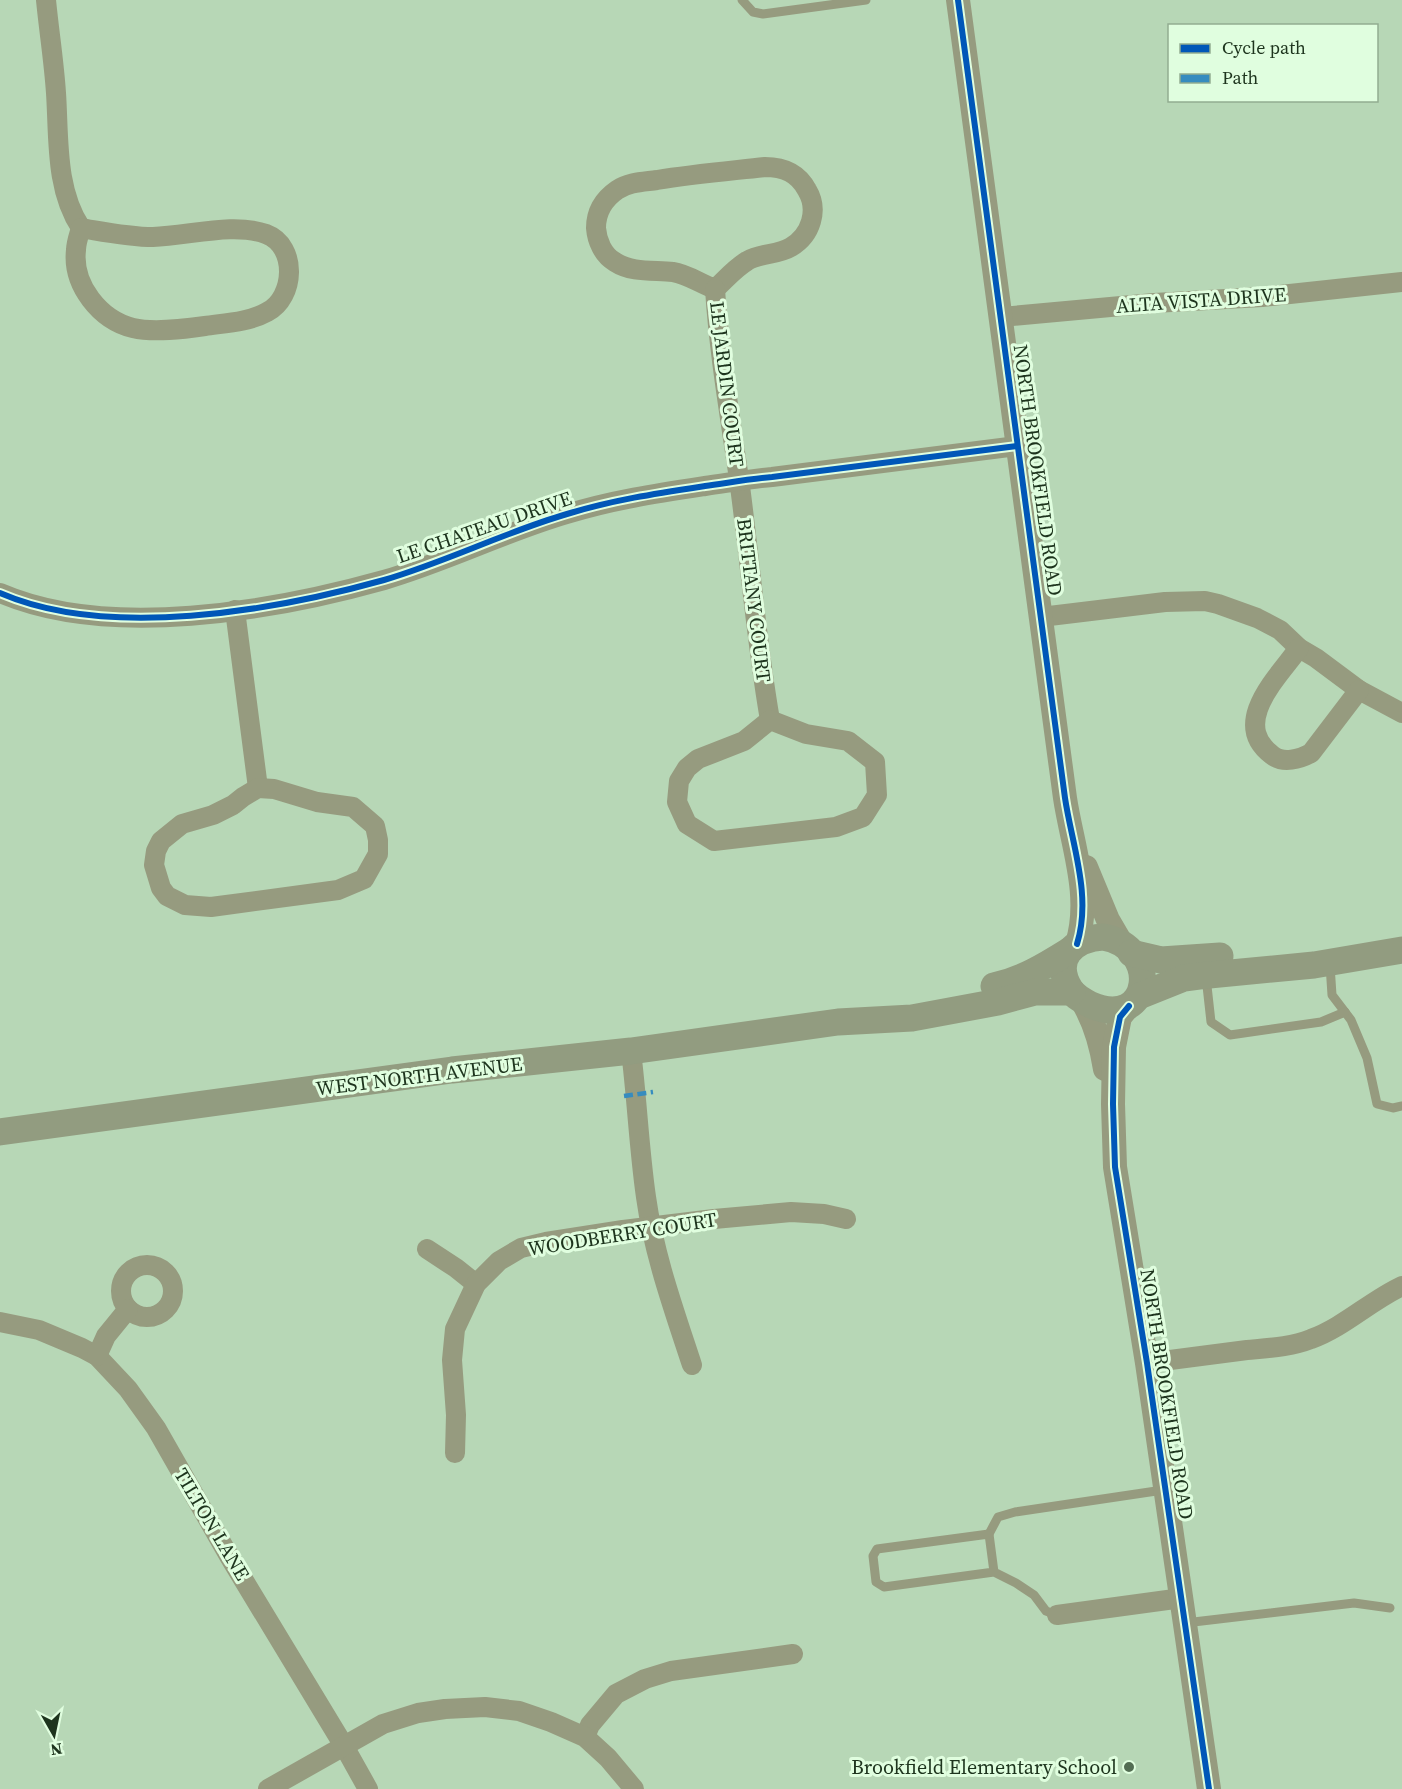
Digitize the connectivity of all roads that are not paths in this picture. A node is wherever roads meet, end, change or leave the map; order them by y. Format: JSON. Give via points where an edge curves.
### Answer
{"nodes":[{"id":1,"x":46,"y":0,"type":"edge"},
{"id":2,"x":742,"y":0,"type":"edge"},
{"id":3,"x":866,"y":0,"type":"edge"},
{"id":4,"x":958,"y":0,"type":"edge"},
{"id":5,"x":81,"y":228,"type":"junction"},
{"id":6,"x":1402,"y":282,"type":"edge"},
{"id":7,"x":715,"y":289,"type":"junction"},
{"id":8,"x":1001,"y":317,"type":"junction"},
{"id":9,"x":1017,"y":446,"type":"junction"},
{"id":10,"x":739,"y":480,"type":"junction"},
{"id":11,"x":0,"y":593,"type":"edge"},
{"id":12,"x":235,"y":610,"type":"junction"},
{"id":13,"x":1041,"y":617,"type":"junction"},
{"id":14,"x":1299,"y":648,"type":"junction"},
{"id":15,"x":1359,"y":690,"type":"junction"},
{"id":16,"x":1402,"y":713,"type":"edge"},
{"id":17,"x":770,"y":720,"type":"junction"},
{"id":18,"x":258,"y":788,"type":"junction"},
{"id":19,"x":1071,"y":828,"type":"junction"},
{"id":20,"x":1073,"y":947,"type":"junction"},
{"id":21,"x":1127,"y":949,"type":"junction"},
{"id":22,"x":1390,"y":952,"type":"edge"},
{"id":23,"x":1330,"y":962,"type":"junction"},
{"id":24,"x":1206,"y":975,"type":"junction"},
{"id":25,"x":1077,"y":996,"type":"junction"},
{"id":26,"x":1134,"y":1001,"type":"junction"},
{"id":27,"x":1345,"y":1012,"type":"junction"},
{"id":28,"x":838,"y":1022,"type":"junction"},
{"id":29,"x":631,"y":1051,"type":"junction"},
{"id":30,"x":1113,"y":1104,"type":"junction"},
{"id":31,"x":1402,"y":1106,"type":"edge"},
{"id":32,"x":0,"y":1132,"type":"edge"},
{"id":33,"x":846,"y":1219,"type":"dead end"},
{"id":34,"x":651,"y":1227,"type":"junction"},
{"id":35,"x":427,"y":1249,"type":"dead end"},
{"id":36,"x":476,"y":1284,"type":"junction"},
{"id":37,"x":1402,"y":1286,"type":"edge"},
{"id":38,"x":128,"y":1309,"type":"dead end"},
{"id":39,"x":0,"y":1322,"type":"edge"},
{"id":40,"x":97,"y":1356,"type":"junction"},
{"id":41,"x":1147,"y":1363,"type":"junction"},
{"id":42,"x":692,"y":1365,"type":"dead end"},
{"id":43,"x":455,"y":1453,"type":"dead end"},
{"id":44,"x":1166,"y":1490,"type":"junction"},
{"id":45,"x":989,"y":1534,"type":"junction"},
{"id":46,"x":994,"y":1572,"type":"junction"},
{"id":47,"x":1182,"y":1598,"type":"junction"},
{"id":48,"x":1389,"y":1608,"type":"dead end"},
{"id":49,"x":1057,"y":1615,"type":"joint"},
{"id":50,"x":1185,"y":1623,"type":"junction"},
{"id":51,"x":793,"y":1654,"type":"dead end"},
{"id":52,"x":585,"y":1737,"type":"junction"},
{"id":53,"x":344,"y":1746,"type":"junction"},
{"id":54,"x":268,"y":1789,"type":"edge"},
{"id":55,"x":368,"y":1789,"type":"edge"},
{"id":56,"x":634,"y":1789,"type":"edge"},
{"id":57,"x":1209,"y":1789,"type":"edge"}],
"edges":[{"from":1,"to":5,"type":"street","via":[[62,177],[74,218]]},
{"from":2,"to":3,"type":"lane","via":[[753,12],[764,14]]},
{"from":4,"to":8,"type":"street","name":"NORTH BROOKFIELD ROAD"},
{"from":5,"to":5,"type":"street","via":[[75,251],[85,291],[106,315],[134,328],[196,327],[255,317],[270,311],[287,289],[288,259],[269,235],[230,229],[152,237]]},
{"from":6,"to":8,"type":"street","name":"ALTA VISTA DRIVE"},
{"from":7,"to":7,"type":"street","name":"LE JARDIN COURT","via":[[748,260],[791,247],[803,236],[814,208],[803,183],[791,172],[765,167],[629,184],[600,207],[596,220],[600,245],[614,262],[626,268],[674,272]]},
{"from":7,"to":10,"type":"street","name":"LE JARDIN COURT"},
{"from":8,"to":9,"type":"street","name":"NORTH BROOKFIELD ROAD"},
{"from":9,"to":10,"type":"street","name":"LE CHATEAU DRIVE"},
{"from":9,"to":13,"type":"street","name":"NORTH BROOKFIELD ROAD"},
{"from":10,"to":12,"type":"street","name":"LE CHATEAU DRIVE","via":[[648,494],[567,514],[384,580]]},
{"from":10,"to":17,"type":"street","name":"BRITTANY COURT"},
{"from":11,"to":12,"type":"street","name":"LE CHATEAU DRIVE","via":[[38,606],[118,618]]},
{"from":12,"to":18,"type":"street"},
{"from":13,"to":14,"type":"street","via":[[1205,601],[1257,618],[1280,630]]},
{"from":13,"to":19,"type":"street","name":"NORTH BROOKFIELD ROAD"},
{"from":14,"to":15,"type":"street"},
{"from":14,"to":15,"type":"street","via":[[1261,700],[1256,714],[1257,739],[1276,759],[1302,758],[1311,753]]},
{"from":15,"to":16,"type":"street"},
{"from":17,"to":17,"type":"street","via":[[744,741],[698,759],[687,768],[679,781],[677,802],[687,824],[714,841],[731,841],[836,827],[863,817],[877,795],[875,762],[848,741],[806,734]]},
{"from":18,"to":18,"type":"street","via":[[213,815],[182,824],[161,840],[154,865],[167,896],[185,905],[211,907],[338,890],[364,879],[378,854],[378,840],[375,826],[353,807]]},
{"from":19,"to":20,"type":"street","name":"NORTH BROOKFIELD ROAD","via":[[1083,914]]},
{"from":19,"to":21,"type":"street","name":"NORTH BROOKFIELD ROAD","via":[[1107,920]]},
{"from":20,"to":21,"type":"main road","via":[[1102,937]]},
{"from":20,"to":25,"type":"main road","via":[[1064,965],[1065,977]]},
{"from":20,"to":28,"type":"main road","name":"WEST NORTH AVENUE","via":[[1037,971],[1002,985]]},
{"from":21,"to":22,"type":"main road","via":[[1169,960],[1258,953]]},
{"from":21,"to":26,"type":"main road","via":[[1137,960],[1143,981]]},
{"from":22,"to":23,"type":"main road"},
{"from":23,"to":24,"type":"main road"},
{"from":23,"to":27,"type":"lane","via":[[1332,995]]},
{"from":24,"to":26,"type":"main road","via":[[1184,978]]},
{"from":24,"to":27,"type":"lane","via":[[1210,1022],[1230,1035],[1321,1022]]},
{"from":25,"to":26,"type":"main road","via":[[1107,1009]]},
{"from":25,"to":28,"type":"main road","name":"WEST NORTH AVENUE","via":[[1035,993],[912,1018]]},
{"from":25,"to":30,"type":"street","name":"NORTH BROOKFIELD ROAD","via":[[1090,1014],[1100,1042]]},
{"from":26,"to":30,"type":"street","name":"NORTH BROOKFIELD ROAD","via":[[1120,1017],[1116,1029]]},
{"from":27,"to":31,"type":"lane","via":[[1367,1058],[1377,1104]]},
{"from":28,"to":29,"type":"main road","name":"WEST NORTH AVENUE"},
{"from":29,"to":32,"type":"main road","name":"WEST NORTH AVENUE","via":[[452,1070]]},
{"from":29,"to":34,"type":"street"},
{"from":30,"to":41,"type":"street","name":"NORTH BROOKFIELD ROAD","via":[[1114,1167]]},
{"from":33,"to":34,"type":"street","name":"WOODBERRY COURT","via":[[791,1212]]},
{"from":34,"to":36,"type":"street","name":"WOODBERRY COURT","via":[[521,1248],[499,1261]]},
{"from":34,"to":42,"type":"street"},
{"from":35,"to":36,"type":"street"},
{"from":36,"to":43,"type":"street","name":"WOODBERRY COURT","via":[[455,1329]]},
{"from":37,"to":41,"type":"street","via":[[1310,1340]]},
{"from":38,"to":40,"type":"street","via":[[106,1336]]},
{"from":39,"to":40,"type":"street","name":"TILTON LANE","via":[[39,1330]]},
{"from":40,"to":53,"type":"street","name":"TILTON LANE","via":[[128,1389],[156,1428]]},
{"from":41,"to":44,"type":"street","name":"NORTH BROOKFIELD ROAD"},
{"from":44,"to":45,"type":"lane","via":[[1015,1512],[998,1518]]},
{"from":44,"to":47,"type":"street","name":"NORTH BROOKFIELD ROAD"},
{"from":45,"to":46,"type":"lane"},
{"from":45,"to":46,"type":"lane","via":[[877,1549],[873,1556],[876,1582],[884,1587]]},
{"from":46,"to":49,"type":"lane","via":[[1016,1583],[1046,1611]]},
{"from":47,"to":49,"type":"street"},
{"from":47,"to":50,"type":"street","name":"NORTH BROOKFIELD ROAD"},
{"from":48,"to":50,"type":"lane","via":[[1354,1603]]},
{"from":50,"to":57,"type":"street","name":"NORTH BROOKFIELD ROAD"},
{"from":51,"to":52,"type":"street","via":[[671,1671],[645,1679],[616,1694]]},
{"from":52,"to":53,"type":"street","via":[[519,1711],[485,1707],[418,1713],[383,1724]]},
{"from":52,"to":56,"type":"street"},
{"from":53,"to":54,"type":"street"},
{"from":53,"to":55,"type":"street","name":"TILTON LANE"}]}
